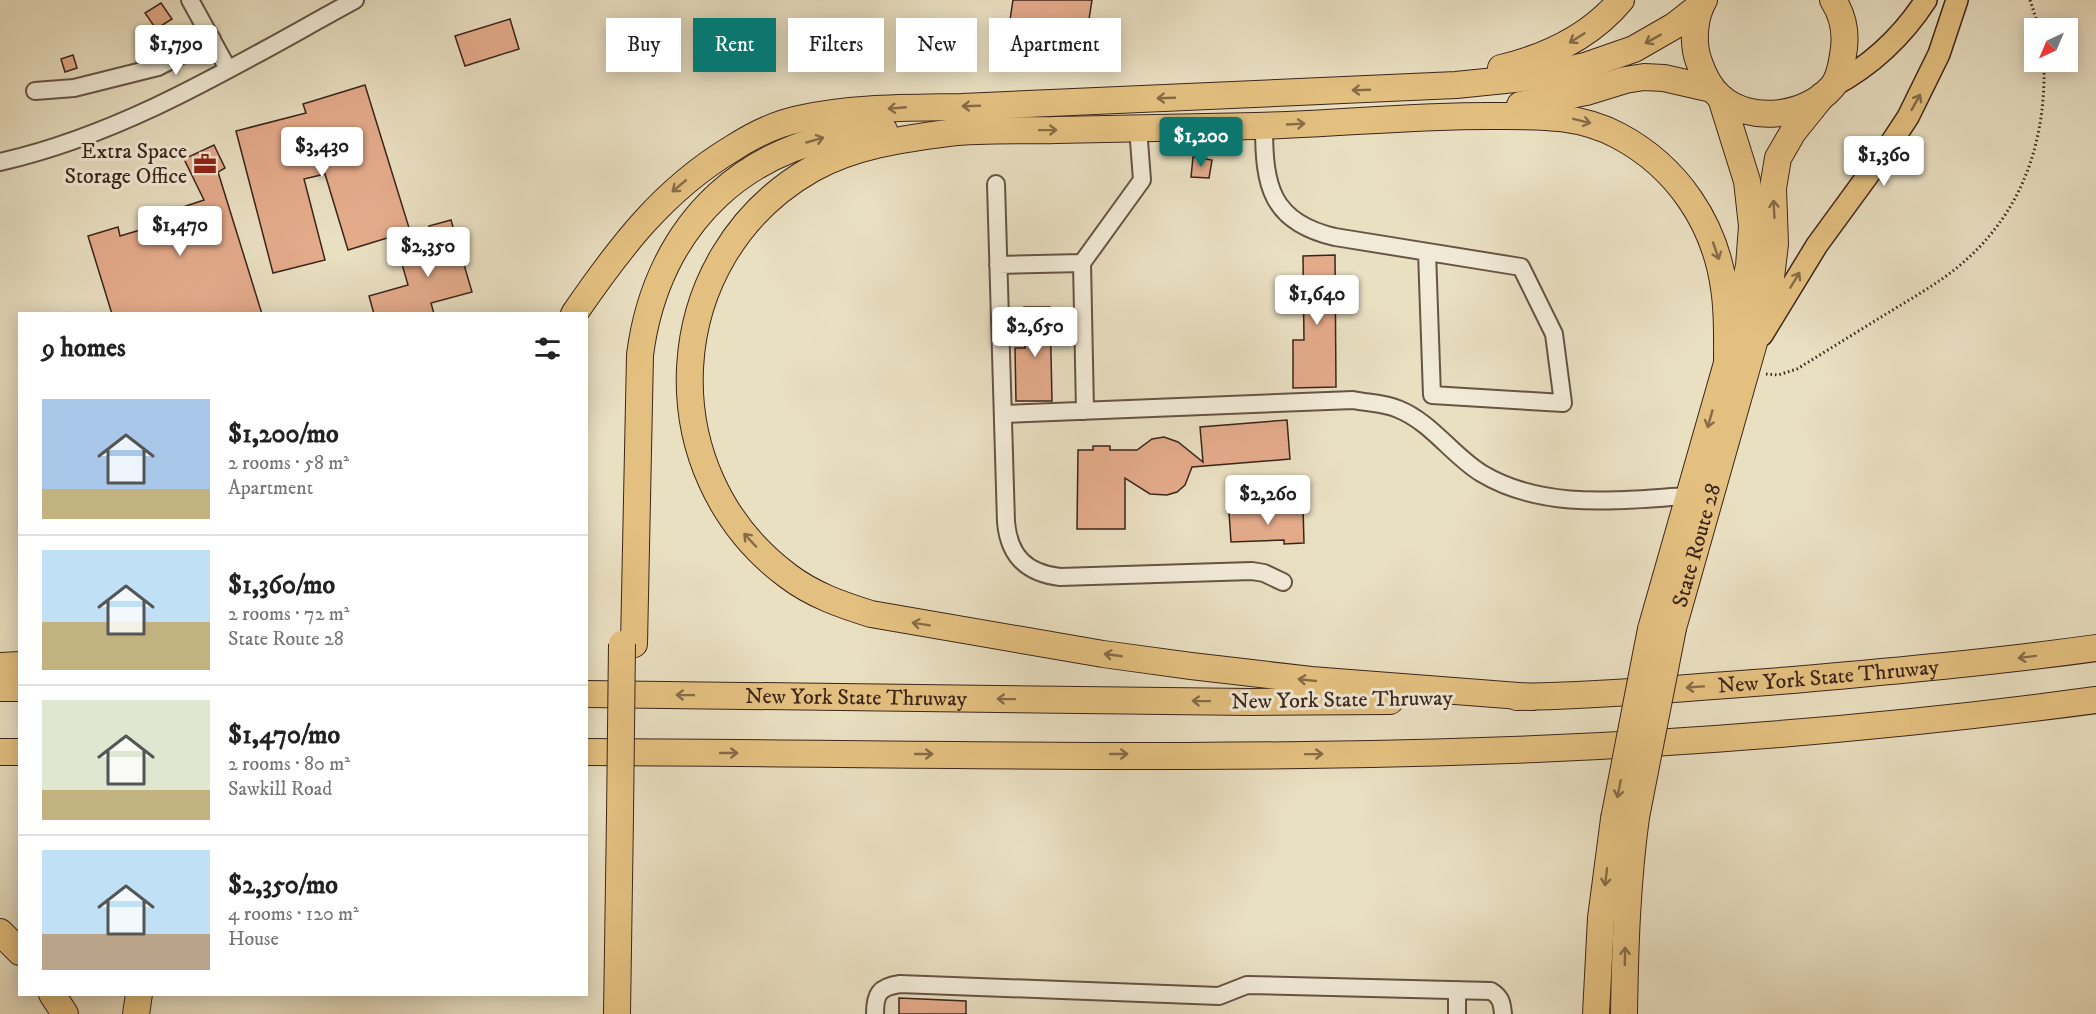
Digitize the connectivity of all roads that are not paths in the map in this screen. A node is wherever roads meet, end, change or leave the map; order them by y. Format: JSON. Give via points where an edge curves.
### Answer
{"nodes":[{"id":1,"x":190,"y":0,"type":"edge"},
{"id":2,"x":355,"y":0,"type":"edge"},
{"id":3,"x":1621,"y":0,"type":"edge"},
{"id":4,"x":1833,"y":0,"type":"edge"},
{"id":5,"x":1926,"y":0,"type":"edge"},
{"id":6,"x":1957,"y":0,"type":"edge"},
{"id":7,"x":1703,"y":3,"type":"edge"},
{"id":8,"x":212,"y":39,"type":"junction"},
{"id":9,"x":228,"y":69,"type":"junction"},
{"id":10,"x":1393,"y":88,"type":"junction"},
{"id":11,"x":35,"y":91,"type":"dead end"},
{"id":12,"x":1827,"y":91,"type":"junction"},
{"id":13,"x":1716,"y":94,"type":"junction"},
{"id":14,"x":865,"y":111,"type":"junction"},
{"id":15,"x":1461,"y":115,"type":"junction"},
{"id":16,"x":1264,"y":126,"type":"junction"},
{"id":17,"x":1138,"y":128,"type":"junction"},
{"id":18,"x":948,"y":133,"type":"junction"},
{"id":19,"x":0,"y":162,"type":"edge"},
{"id":20,"x":996,"y":184,"type":"dead end"},
{"id":21,"x":1427,"y":252,"type":"junction"},
{"id":22,"x":1082,"y":263,"type":"junction"},
{"id":23,"x":998,"y":265,"type":"junction"},
{"id":24,"x":575,"y":312,"type":"edge"},
{"id":25,"x":1743,"y":360,"type":"junction"},
{"id":26,"x":1432,"y":395,"type":"junction"},
{"id":27,"x":1085,"y":411,"type":"junction"},
{"id":28,"x":1003,"y":414,"type":"junction"},
{"id":29,"x":1413,"y":416,"type":"junction"},
{"id":30,"x":1688,"y":496,"type":"junction"},
{"id":31,"x":1283,"y":582,"type":"dead end"},
{"id":32,"x":1662,"y":628,"type":"junction"},
{"id":33,"x":628,"y":644,"type":"junction"},
{"id":34,"x":2090,"y":649,"type":"edge"},
{"id":35,"x":18,"y":665,"type":"edge"},
{"id":36,"x":0,"y":666,"type":"edge"},
{"id":37,"x":0,"y":688,"type":"edge"},
{"id":38,"x":18,"y":688,"type":"edge"},
{"id":39,"x":588,"y":694,"type":"edge"},
{"id":40,"x":1532,"y":697,"type":"junction"},
{"id":41,"x":2094,"y":700,"type":"edge"},
{"id":42,"x":0,"y":752,"type":"edge"},
{"id":43,"x":18,"y":752,"type":"edge"},
{"id":44,"x":588,"y":752,"type":"edge"},
{"id":45,"x":696,"y":753,"type":"junction"},
{"id":46,"x":588,"y":761,"type":"edge"},
{"id":47,"x":626,"y":816,"type":"junction"},
{"id":48,"x":1625,"y":818,"type":"junction"},
{"id":49,"x":0,"y":932,"type":"edge"},
{"id":50,"x":18,"y":950,"type":"edge"},
{"id":51,"x":1456,"y":990,"type":"junction"},
{"id":52,"x":53,"y":996,"type":"edge"},
{"id":53,"x":139,"y":996,"type":"edge"},
{"id":54,"x":65,"y":1014,"type":"edge"},
{"id":55,"x":136,"y":1014,"type":"edge"},
{"id":56,"x":617,"y":1014,"type":"edge"},
{"id":57,"x":630,"y":1014,"type":"edge"},
{"id":58,"x":875,"y":1014,"type":"edge"},
{"id":59,"x":1457,"y":1014,"type":"edge"},
{"id":60,"x":1503,"y":1014,"type":"edge"},
{"id":61,"x":1596,"y":1014,"type":"edge"},
{"id":62,"x":1624,"y":1014,"type":"edge"}],
"edges":[{"from":1,"to":8,"type":"street"},
{"from":2,"to":9,"type":"street"},
{"from":3,"to":10,"type":"highway","one_way":true,"via":[[1587,31],[1552,52],[1494,70]]},
{"from":4,"to":12,"type":"highway","via":[[1841,15],[1845,41],[1841,66]]},
{"from":5,"to":12,"type":"main road","via":[[1888,47]]},
{"from":25,"to":6,"type":"main road","one_way":true,"via":[[1817,244],[1908,117],[1939,54]]},
{"from":7,"to":10,"type":"highway","one_way":true,"via":[[1654,39],[1586,66],[1509,81]]},
{"from":7,"to":13,"type":"highway","name":"State Route 28","via":[[1695,48],[1701,70]]},
{"from":8,"to":9,"type":"street"},
{"from":8,"to":11,"type":"street","via":[[158,67],[74,88]]},
{"from":9,"to":19,"type":"street","via":[[109,128]]},
{"from":10,"to":14,"type":"highway","one_way":true},
{"from":12,"to":13,"type":"highway","via":[[1797,109],[1772,114],[1746,110]]},
{"from":25,"to":12,"type":"highway","name":"State Route 28","one_way":true,"via":[[1770,286],[1775,244],[1773,188],[1778,158],[1793,132]]},
{"from":13,"to":15,"type":"highway","via":[[1664,78],[1644,77],[1565,97]]},
{"from":13,"to":25,"type":"highway","name":"State Route 28","via":[[1747,181],[1752,226]]},
{"from":14,"to":24,"type":"highway","one_way":true,"via":[[815,116],[772,128],[748,138],[702,168],[637,227]]},
{"from":14,"to":33,"type":"highway","via":[[801,126],[732,163],[675,220],[660,244],[638,297],[626,360]]},
{"from":16,"to":15,"type":"highway","one_way":true},
{"from":15,"to":25,"type":"highway","one_way":true,"via":[[1556,116],[1597,125],[1640,148],[1666,169],[1701,216],[1719,261],[1726,306]]},
{"from":16,"to":17,"type":"highway"},
{"from":16,"to":21,"type":"street","via":[[1269,185],[1276,201],[1300,225],[1335,237]]},
{"from":18,"to":17,"type":"highway","one_way":true},
{"from":17,"to":22,"type":"street","via":[[1142,180]]},
{"from":33,"to":18,"type":"highway","one_way":true,"via":[[640,355],[652,297],[689,227],[720,193],[760,163],[783,152],[828,136],[851,133],[906,129]]},
{"from":40,"to":18,"type":"highway","one_way":true,"via":[[1311,680],[1191,666],[871,615],[812,592],[764,556],[741,531],[710,480],[693,425],[689,396],[692,340],[705,292],[739,232],[792,181],[850,152]]},
{"from":20,"to":23,"type":"street"},
{"from":21,"to":26,"type":"street"},
{"from":21,"to":26,"type":"street","via":[[1521,267],[1554,334],[1563,402]]},
{"from":22,"to":23,"type":"street"},
{"from":22,"to":27,"type":"street"},
{"from":23,"to":28,"type":"street"},
{"from":25,"to":30,"type":"highway","name":"State Route 28","one_way":true},
{"from":25,"to":32,"type":"highway","name":"State Route 28"},
{"from":26,"to":29,"type":"street"},
{"from":27,"to":28,"type":"street"},
{"from":27,"to":29,"type":"street","via":[[1353,400],[1396,408]]},
{"from":28,"to":31,"type":"street","via":[[1007,536],[1021,561],[1033,570],[1060,578],[1252,571]]},
{"from":29,"to":30,"type":"street","via":[[1462,460],[1515,490],[1548,498],[1605,501]]},
{"from":30,"to":32,"type":"highway","name":"State Route 28"},
{"from":32,"to":48,"type":"highway","name":"State Route 28","bridge":true},
{"from":33,"to":47,"type":"highway"},
{"from":34,"to":40,"type":"highway","name":"New York State Thruway","one_way":true,"via":[[1816,678]]},
{"from":35,"to":36,"type":"highway"},
{"from":37,"to":38,"type":"highway"},
{"from":40,"to":39,"type":"highway","name":"New York State Thruway","one_way":true,"via":[[1251,702]]},
{"from":45,"to":41,"type":"highway","one_way":true,"via":[[1251,755],[1522,749],[1816,731]]},
{"from":42,"to":43,"type":"highway"},
{"from":44,"to":45,"type":"highway"},
{"from":45,"to":46,"type":"highway"},
{"from":47,"to":56,"type":"highway"},
{"from":47,"to":57,"type":"highway"},
{"from":48,"to":61,"type":"highway","name":"State Route 28","one_way":true,"via":[[1601,918]]},
{"from":62,"to":48,"type":"highway","name":"State Route 28","one_way":true,"via":[[1631,855]]},
{"from":49,"to":50,"type":"highway"},
{"from":51,"to":58,"type":"street","via":[[1247,985],[1219,996],[900,984],[879,992]]},
{"from":51,"to":59,"type":"street"},
{"from":51,"to":60,"type":"street","via":[[1491,991],[1498,995]]},
{"from":52,"to":54,"type":"highway"},
{"from":53,"to":55,"type":"highway"}]}
